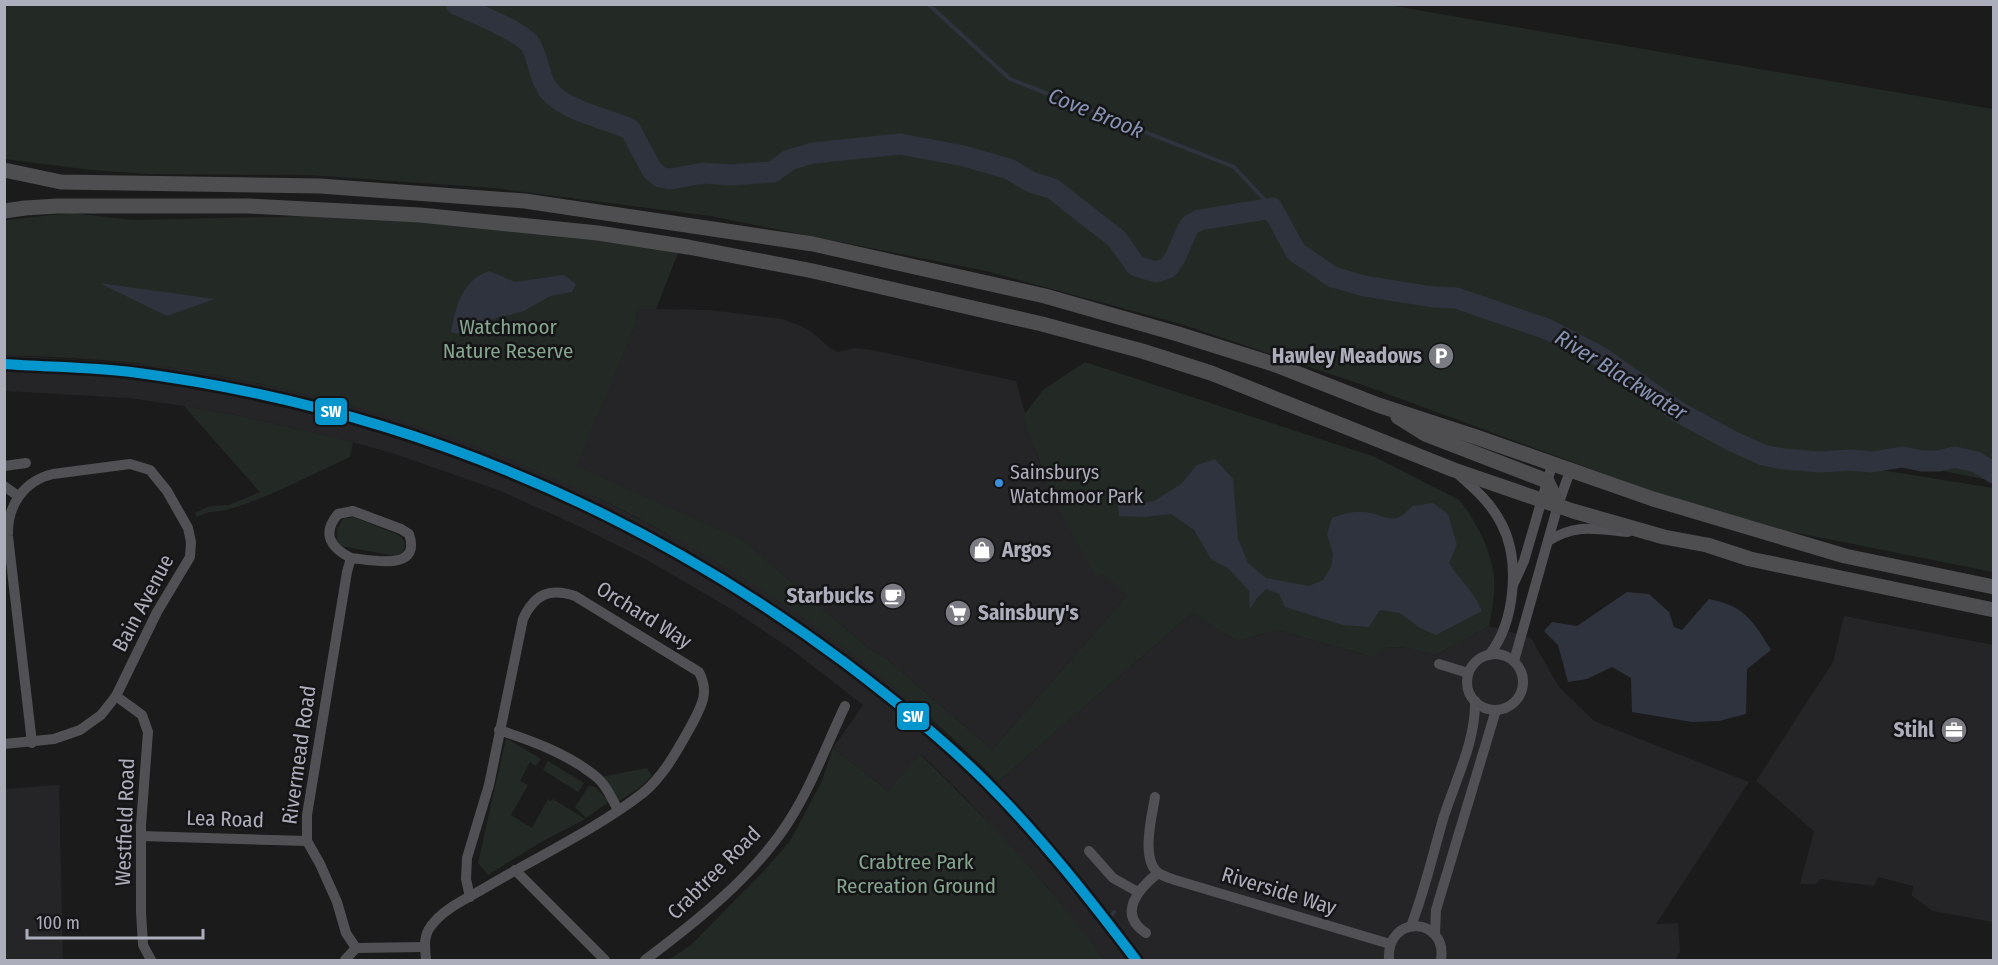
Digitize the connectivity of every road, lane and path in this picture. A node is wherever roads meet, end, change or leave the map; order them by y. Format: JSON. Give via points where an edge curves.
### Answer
{"nodes":[{"id":1,"x":4,"y":170,"type":"edge"},
{"id":2,"x":4,"y":211,"type":"edge"},
{"id":3,"x":1378,"y":405,"type":"junction"},
{"id":4,"x":26,"y":464,"type":"dead end"},
{"id":5,"x":1552,"y":465,"type":"junction"},
{"id":6,"x":4,"y":466,"type":"edge"},
{"id":7,"x":1454,"y":470,"type":"junction"},
{"id":8,"x":1570,"y":471,"type":"junction"},
{"id":9,"x":1547,"y":482,"type":"junction"},
{"id":10,"x":4,"y":486,"type":"edge"},
{"id":11,"x":18,"y":496,"type":"junction"},
{"id":12,"x":1541,"y":500,"type":"junction"},
{"id":13,"x":1558,"y":506,"type":"junction"},
{"id":14,"x":1664,"y":537,"type":"junction"},
{"id":15,"x":1548,"y":541,"type":"junction"},
{"id":16,"x":351,"y":558,"type":"junction"},
{"id":17,"x":1994,"y":587,"type":"edge"},
{"id":18,"x":1511,"y":588,"type":"junction"},
{"id":19,"x":1994,"y":610,"type":"edge"},
{"id":20,"x":1489,"y":655,"type":"junction"},
{"id":21,"x":1514,"y":661,"type":"junction"},
{"id":22,"x":1439,"y":664,"type":"dead end"},
{"id":23,"x":1468,"y":673,"type":"junction"},
{"id":24,"x":116,"y":696,"type":"junction"},
{"id":25,"x":1475,"y":701,"type":"junction"},
{"id":26,"x":845,"y":706,"type":"dead end"},
{"id":27,"x":1496,"y":710,"type":"junction"},
{"id":28,"x":499,"y":730,"type":"junction"},
{"id":29,"x":32,"y":743,"type":"junction"},
{"id":30,"x":4,"y":744,"type":"edge"},
{"id":31,"x":1155,"y":797,"type":"dead end"},
{"id":32,"x":618,"y":810,"type":"junction"},
{"id":33,"x":141,"y":836,"type":"junction"},
{"id":34,"x":307,"y":841,"type":"junction"},
{"id":35,"x":1089,"y":851,"type":"dead end"},
{"id":36,"x":515,"y":870,"type":"junction"},
{"id":37,"x":1158,"y":873,"type":"junction"},
{"id":38,"x":1138,"y":892,"type":"junction"},
{"id":39,"x":470,"y":897,"type":"junction"},
{"id":40,"x":1411,"y":926,"type":"junction"},
{"id":41,"x":1146,"y":933,"type":"dead end"},
{"id":42,"x":1435,"y":934,"type":"junction"},
{"id":43,"x":1390,"y":944,"type":"junction"},
{"id":44,"x":425,"y":947,"type":"junction"},
{"id":45,"x":356,"y":948,"type":"junction"},
{"id":46,"x":151,"y":960,"type":"edge"},
{"id":47,"x":345,"y":960,"type":"edge"},
{"id":48,"x":426,"y":960,"type":"edge"},
{"id":49,"x":605,"y":960,"type":"edge"},
{"id":50,"x":645,"y":960,"type":"edge"},
{"id":51,"x":1389,"y":960,"type":"edge"},
{"id":52,"x":1444,"y":960,"type":"edge"}],
"edges":[{"from":1,"to":3,"type":"main road","via":[[61,182],[320,186],[525,201],[813,244],[1045,296],[1276,365]]},
{"from":2,"to":7,"type":"main road","via":[[41,206],[130,205],[337,210],[490,221],[721,252],[1010,316],[1142,351],[1211,373]]},
{"from":3,"to":5,"type":"main road"},
{"from":3,"to":9,"type":"main road","via":[[1425,434]]},
{"from":4,"to":6,"type":"street"},
{"from":5,"to":8,"type":"main road"},
{"from":5,"to":9,"type":"street"},
{"from":7,"to":12,"type":"main road"},
{"from":7,"to":18,"type":"street","via":[[1483,496],[1501,523],[1509,541]]},
{"from":8,"to":13,"type":"street"},
{"from":8,"to":17,"type":"main road","via":[[1653,500],[1834,553]]},
{"from":9,"to":12,"type":"street"},
{"from":9,"to":13,"type":"main road"},
{"from":10,"to":11,"type":"street"},
{"from":11,"to":24,"type":"street","name":"Bain Avenue","via":[[45,476],[130,464],[150,470],[188,528],[190,556],[157,612]]},
{"from":11,"to":29,"type":"street","via":[[9,519],[8,536]]},
{"from":12,"to":13,"type":"main road"},
{"from":12,"to":18,"type":"street","via":[[1524,561]]},
{"from":13,"to":14,"type":"main road"},
{"from":13,"to":15,"type":"street"},
{"from":14,"to":15,"type":"street","via":[[1583,528],[1568,530]]},
{"from":14,"to":19,"type":"main road"},
{"from":15,"to":21,"type":"street"},
{"from":16,"to":16,"type":"street","via":[[340,553],[329,538],[329,527],[338,514],[353,511],[409,534],[411,548],[402,560]]},
{"from":16,"to":34,"type":"street","name":"Rivermead Road","via":[[309,804]]},
{"from":18,"to":20,"type":"street","via":[[1503,632]]},
{"from":20,"to":21,"type":"street","via":[[1504,655]]},
{"from":20,"to":23,"type":"street","via":[[1480,658]]},
{"from":21,"to":27,"type":"street","via":[[1520,669],[1523,687],[1518,699]]},
{"from":22,"to":23,"type":"street"},
{"from":23,"to":25,"type":"street","via":[[1467,687]]},
{"from":24,"to":29,"type":"street","name":"Bain Avenue","via":[[81,730]]},
{"from":24,"to":33,"type":"street","name":"Westfield Road","via":[[142,716],[148,732]]},
{"from":25,"to":27,"type":"street"},
{"from":25,"to":40,"type":"street","via":[[1472,729]]},
{"from":26,"to":50,"type":"street","name":"Crabtree Road","via":[[801,801],[765,854],[680,935]]},
{"from":27,"to":42,"type":"street","via":[[1436,910]]},
{"from":28,"to":32,"type":"street","via":[[538,742],[595,775]]},
{"from":28,"to":32,"type":"street","name":"Orchard Way","via":[[523,619],[534,600],[548,593],[561,591],[578,597],[699,672],[705,691],[688,732],[657,780]]},
{"from":28,"to":39,"type":"street","name":"Orchard Way","via":[[489,785],[467,858]]},
{"from":29,"to":30,"type":"street","name":"Bain Avenue"},
{"from":31,"to":37,"type":"street","via":[[1148,844]]},
{"from":32,"to":36,"type":"street","name":"Orchard Way"},
{"from":33,"to":34,"type":"street","name":"Lea Road"},
{"from":33,"to":46,"type":"street","name":"Westfield Road","via":[[143,945]]},
{"from":34,"to":45,"type":"street","name":"Rivermead Road"},
{"from":35,"to":38,"type":"street","via":[[1113,878]]},
{"from":36,"to":39,"type":"street","name":"Orchard Way"},
{"from":36,"to":49,"type":"street"},
{"from":37,"to":38,"type":"street"},
{"from":37,"to":43,"type":"street","name":"Riverside Way"},
{"from":38,"to":41,"type":"street","via":[[1133,918]]},
{"from":39,"to":44,"type":"street","name":"Orchard Way","via":[[431,925]]},
{"from":40,"to":42,"type":"street"},
{"from":40,"to":43,"type":"street","via":[[1395,934]]},
{"from":42,"to":52,"type":"street"},
{"from":43,"to":51,"type":"street"},
{"from":44,"to":45,"type":"street"},
{"from":44,"to":48,"type":"street","name":"Orchard Way"},
{"from":45,"to":47,"type":"street"}]}
